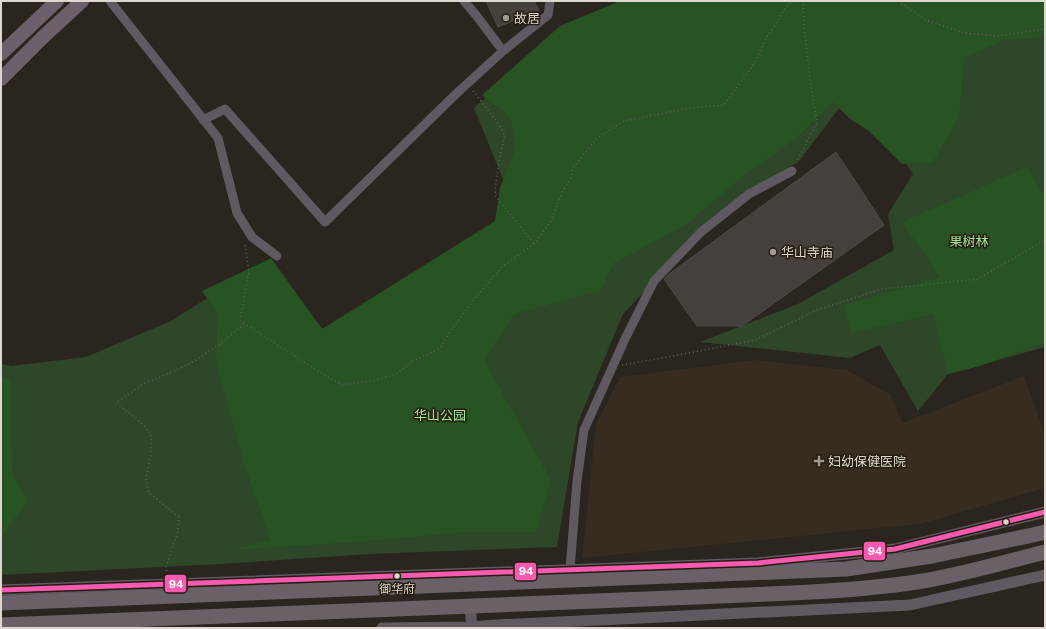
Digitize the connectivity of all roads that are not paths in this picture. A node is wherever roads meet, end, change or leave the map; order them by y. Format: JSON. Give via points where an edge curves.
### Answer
{"nodes":[{"id":1,"x":57,"y":1,"type":"edge"},
{"id":2,"x":82,"y":1,"type":"edge"},
{"id":3,"x":110,"y":1,"type":"edge"},
{"id":4,"x":464,"y":1,"type":"edge"},
{"id":5,"x":550,"y":1,"type":"edge"},
{"id":6,"x":21,"y":34,"type":"junction"},
{"id":7,"x":1,"y":41,"type":"edge"},
{"id":8,"x":503,"y":52,"type":"junction"},
{"id":9,"x":1,"y":54,"type":"edge"},
{"id":10,"x":1,"y":79,"type":"edge"},
{"id":11,"x":203,"y":120,"type":"junction"},
{"id":12,"x":792,"y":171,"type":"road end"},
{"id":13,"x":277,"y":256,"type":"dead end"},
{"id":14,"x":1045,"y":512,"type":"edge"},
{"id":15,"x":1045,"y":532,"type":"edge"},
{"id":16,"x":1045,"y":552,"type":"edge"},
{"id":17,"x":570,"y":569,"type":"junction"},
{"id":18,"x":1045,"y":575,"type":"edge"},
{"id":19,"x":1,"y":590,"type":"edge"},
{"id":20,"x":1,"y":603,"type":"edge"},
{"id":21,"x":496,"y":605,"type":"junction"},
{"id":22,"x":470,"y":606,"type":"junction"},
{"id":23,"x":1,"y":625,"type":"edge"},
{"id":24,"x":497,"y":626,"type":"edge"},
{"id":25,"x":382,"y":628,"type":"edge"},
{"id":26,"x":472,"y":628,"type":"edge"}],
"edges":[{"from":1,"to":6,"type":"main road"},
{"from":2,"to":10,"type":"main road"},
{"from":3,"to":11,"type":"street"},
{"from":4,"to":8,"type":"street"},
{"from":5,"to":8,"type":"street","via":[[548,15]]},
{"from":6,"to":7,"type":"main road"},
{"from":6,"to":9,"type":"main road"},
{"from":8,"to":11,"type":"street","via":[[325,222],[225,109]]},
{"from":11,"to":13,"type":"street","via":[[218,138],[237,214],[252,237]]},
{"from":12,"to":17,"type":"street","via":[[749,194],[701,232],[654,281],[584,430]]},
{"from":14,"to":17,"type":"street","via":[[895,549],[758,563]]},
{"from":15,"to":20,"type":"highway","via":[[932,556],[846,569]]},
{"from":16,"to":21,"type":"highway","via":[[923,581],[849,590]]},
{"from":17,"to":19,"type":"street"},
{"from":18,"to":24,"type":"street","via":[[910,605]]},
{"from":21,"to":22,"type":"highway"},
{"from":21,"to":24,"type":"street"},
{"from":22,"to":23,"type":"highway"},
{"from":22,"to":26,"type":"street"},
{"from":24,"to":26,"type":"street"},
{"from":25,"to":26,"type":"street"}]}
